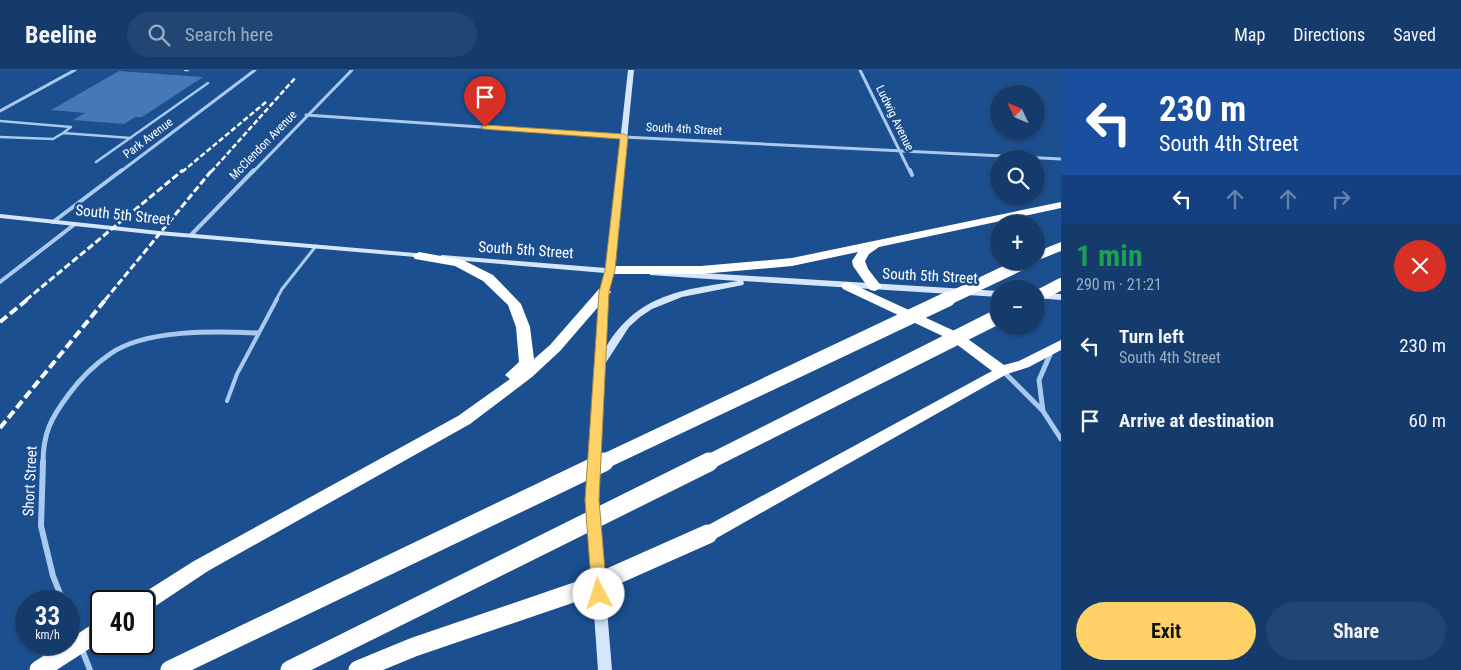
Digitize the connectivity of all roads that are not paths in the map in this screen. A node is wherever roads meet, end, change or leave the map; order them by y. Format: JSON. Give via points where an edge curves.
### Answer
{"nodes":[{"id":1,"x":75,"y":70,"type":"edge"},
{"id":2,"x":255,"y":70,"type":"edge"},
{"id":3,"x":352,"y":70,"type":"edge"},
{"id":4,"x":631,"y":70,"type":"edge"},
{"id":5,"x":860,"y":70,"type":"edge"},
{"id":6,"x":208,"y":83,"type":"dead end"},
{"id":7,"x":0,"y":111,"type":"edge"},
{"id":8,"x":306,"y":115,"type":"junction"},
{"id":9,"x":0,"y":121,"type":"edge"},
{"id":10,"x":63,"y":133,"type":"junction"},
{"id":11,"x":0,"y":136,"type":"edge"},
{"id":12,"x":624,"y":137,"type":"junction"},
{"id":13,"x":130,"y":138,"type":"junction"},
{"id":14,"x":899,"y":150,"type":"junction"},
{"id":15,"x":1061,"y":159,"type":"edge"},
{"id":16,"x":96,"y":162,"type":"dead end"},
{"id":17,"x":912,"y":175,"type":"dead end"},
{"id":18,"x":1061,"y":205,"type":"edge"},
{"id":19,"x":0,"y":216,"type":"edge"},
{"id":20,"x":53,"y":222,"type":"junction"},
{"id":21,"x":75,"y":224,"type":"junction"},
{"id":22,"x":191,"y":235,"type":"junction"},
{"id":23,"x":877,"y":245,"type":"junction"},
{"id":24,"x":316,"y":246,"type":"junction"},
{"id":25,"x":1061,"y":246,"type":"edge"},
{"id":26,"x":1045,"y":253,"type":"edge"},
{"id":27,"x":419,"y":256,"type":"junction"},
{"id":28,"x":610,"y":270,"type":"junction"},
{"id":29,"x":1009,"y":270,"type":"edge"},
{"id":30,"x":758,"y":280,"type":"junction"},
{"id":31,"x":0,"y":282,"type":"edge"},
{"id":32,"x":1061,"y":284,"type":"edge"},
{"id":33,"x":848,"y":286,"type":"junction"},
{"id":34,"x":875,"y":287,"type":"junction"},
{"id":35,"x":604,"y":292,"type":"junction"},
{"id":36,"x":1045,"y":292,"type":"edge"},
{"id":37,"x":990,"y":293,"type":"edge"},
{"id":38,"x":1045,"y":296,"type":"edge"},
{"id":39,"x":1061,"y":297,"type":"edge"},
{"id":40,"x":990,"y":321,"type":"edge"},
{"id":41,"x":258,"y":333,"type":"junction"},
{"id":42,"x":1057,"y":346,"type":"edge"},
{"id":43,"x":600,"y":364,"type":"junction"},
{"id":44,"x":1002,"y":371,"type":"junction"},
{"id":45,"x":228,"y":400,"type":"dead end"},
{"id":46,"x":1043,"y":411,"type":"junction"},
{"id":47,"x":464,"y":420,"type":"junction"},
{"id":48,"x":1061,"y":438,"type":"edge"},
{"id":49,"x":58,"y":590,"type":"edge"},
{"id":50,"x":155,"y":596,"type":"edge"},
{"id":51,"x":90,"y":637,"type":"edge"},
{"id":52,"x":80,"y":645,"type":"edge"},
{"id":53,"x":39,"y":670,"type":"edge"},
{"id":54,"x":90,"y":670,"type":"edge"},
{"id":55,"x":170,"y":670,"type":"edge"},
{"id":56,"x":290,"y":670,"type":"edge"},
{"id":57,"x":358,"y":670,"type":"edge"},
{"id":58,"x":605,"y":670,"type":"edge"}],
"edges":[{"from":1,"to":7,"type":"street"},
{"from":2,"to":20,"type":"street","name":"Park Avenue"},
{"from":3,"to":8,"type":"street","name":"McClendon Avenue"},
{"from":4,"to":12,"type":"street"},
{"from":5,"to":14,"type":"street","name":"Ludwig Avenue"},
{"from":6,"to":13,"type":"lane"},
{"from":8,"to":12,"type":"street","name":"South 4th Street"},
{"from":8,"to":22,"type":"street","name":"McClendon Avenue"},
{"from":9,"to":10,"type":"lane","via":[[72,127]]},
{"from":10,"to":11,"type":"lane","via":[[53,139]]},
{"from":10,"to":13,"type":"lane"},
{"from":12,"to":14,"type":"street","name":"South 4th Street"},
{"from":12,"to":28,"type":"street"},
{"from":13,"to":16,"type":"lane"},
{"from":14,"to":15,"type":"street","name":"South 4th Street"},
{"from":14,"to":17,"type":"street","name":"Ludwig Avenue"},
{"from":18,"to":23,"type":"highway"},
{"from":19,"to":20,"type":"street","name":"South 5th Street"},
{"from":20,"to":21,"type":"street","name":"South 5th Street"},
{"from":21,"to":22,"type":"street","name":"South 5th Street"},
{"from":21,"to":31,"type":"street"},
{"from":22,"to":24,"type":"street","name":"South 5th Street"},
{"from":23,"to":28,"type":"highway","via":[[792,262],[701,270]]},
{"from":23,"to":34,"type":"highway","via":[[858,260],[860,269]]},
{"from":24,"to":27,"type":"street","name":"South 5th Street"},
{"from":24,"to":41,"type":"lane","via":[[282,289]]},
{"from":25,"to":26,"type":"highway"},
{"from":27,"to":28,"type":"street","name":"South 5th Street"},
{"from":27,"to":47,"type":"highway","via":[[458,263],[488,278],[514,304],[522,327],[527,363]]},
{"from":28,"to":30,"type":"street","name":"South 5th Street"},
{"from":28,"to":35,"type":"street"},
{"from":29,"to":55,"type":"highway","bridge":true},
{"from":30,"to":33,"type":"street","name":"South 5th Street"},
{"from":30,"to":43,"type":"street","via":[[688,292],[643,311],[626,324]]},
{"from":32,"to":36,"type":"highway","bridge":true},
{"from":33,"to":34,"type":"street","name":"South 5th Street"},
{"from":33,"to":44,"type":"highway","via":[[956,337]]},
{"from":34,"to":37,"type":"street","name":"South 5th Street"},
{"from":35,"to":43,"type":"street"},
{"from":35,"to":47,"type":"highway","via":[[555,348],[527,374]]},
{"from":38,"to":39,"type":"street"},
{"from":40,"to":56,"type":"highway","bridge":true},
{"from":41,"to":45,"type":"lane"},
{"from":41,"to":49,"type":"street","name":"Short Street","via":[[223,331],[153,338],[110,354],[78,382],[53,415],[43,445],[41,526]]},
{"from":42,"to":44,"type":"highway","via":[[1024,364]]},
{"from":42,"to":46,"type":"street","via":[[1039,380]]},
{"from":43,"to":58,"type":"street","via":[[592,500]]},
{"from":44,"to":46,"type":"street"},
{"from":44,"to":57,"type":"highway","bridge":true,"via":[[708,534],[584,589],[414,646]]},
{"from":46,"to":48,"type":"street"},
{"from":47,"to":50,"type":"highway","via":[[201,566]]},
{"from":51,"to":53,"type":"highway","bridge":true},
{"from":52,"to":54,"type":"street"}]}
